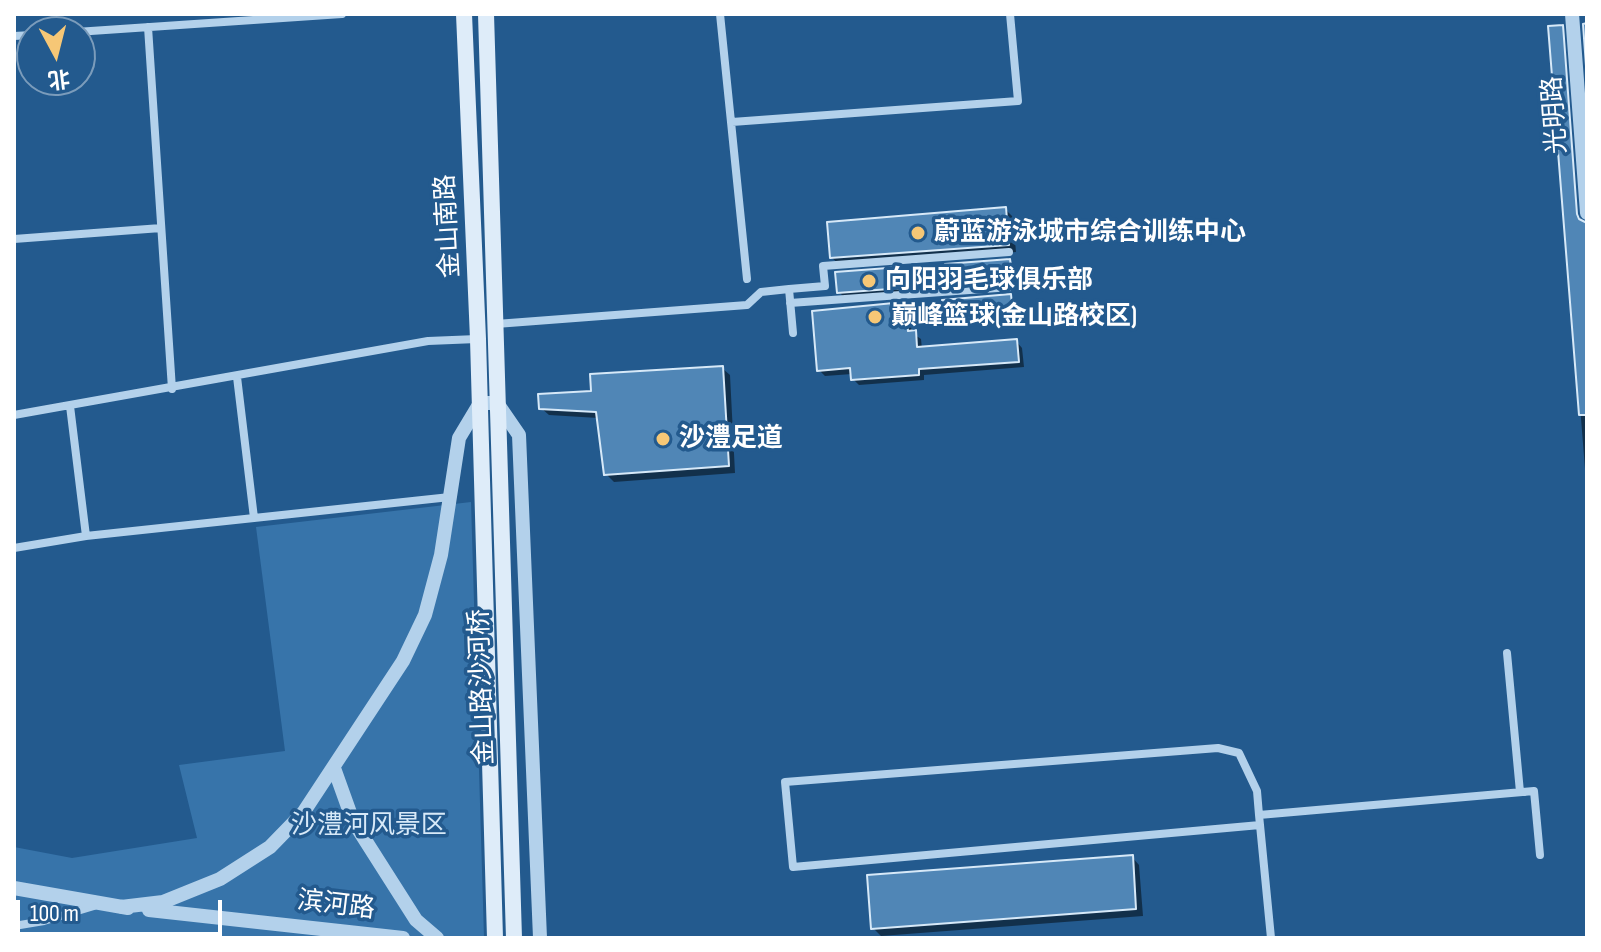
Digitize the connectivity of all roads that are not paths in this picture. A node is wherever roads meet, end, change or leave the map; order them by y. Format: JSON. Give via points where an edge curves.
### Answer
{"nodes":[{"id":1,"x":342,"y":14,"type":"edge"},
{"id":2,"x":464,"y":14,"type":"edge"},
{"id":3,"x":486,"y":14,"type":"edge"},
{"id":4,"x":720,"y":14,"type":"edge"},
{"id":5,"x":1010,"y":14,"type":"edge"},
{"id":6,"x":1572,"y":14,"type":"edge"},
{"id":7,"x":148,"y":27,"type":"junction"},
{"id":8,"x":96,"y":31,"type":"edge"},
{"id":9,"x":732,"y":122,"type":"junction"},
{"id":10,"x":1587,"y":213,"type":"edge"},
{"id":11,"x":161,"y":228,"type":"junction"},
{"id":12,"x":14,"y":239,"type":"edge"},
{"id":13,"x":1009,"y":252,"type":"dead end"},
{"id":14,"x":747,"y":279,"type":"dead end"},
{"id":15,"x":1011,"y":287,"type":"dead end"},
{"id":16,"x":789,"y":289,"type":"junction"},
{"id":17,"x":790,"y":303,"type":"junction"},
{"id":18,"x":495,"y":324,"type":"junction"},
{"id":19,"x":793,"y":333,"type":"dead end"},
{"id":20,"x":478,"y":339,"type":"junction"},
{"id":21,"x":237,"y":377,"type":"junction"},
{"id":22,"x":172,"y":389,"type":"junction"},
{"id":23,"x":489,"y":403,"type":"junction"},
{"id":24,"x":70,"y":406,"type":"junction"},
{"id":25,"x":14,"y":415,"type":"edge"},
{"id":26,"x":499,"y":435,"type":"joint"},
{"id":27,"x":480,"y":437,"type":"joint"},
{"id":28,"x":450,"y":497,"type":"junction"},
{"id":29,"x":254,"y":518,"type":"junction"},
{"id":30,"x":86,"y":536,"type":"junction"},
{"id":31,"x":14,"y":548,"type":"edge"},
{"id":32,"x":1507,"y":653,"type":"dead end"},
{"id":33,"x":334,"y":768,"type":"junction"},
{"id":34,"x":1520,"y":792,"type":"junction"},
{"id":35,"x":1259,"y":815,"type":"junction"},
{"id":36,"x":1260,"y":825,"type":"junction"},
{"id":37,"x":1540,"y":855,"type":"dead end"},
{"id":38,"x":14,"y":888,"type":"edge"},
{"id":39,"x":99,"y":904,"type":"junction"},
{"id":40,"x":121,"y":907,"type":"junction"},
{"id":41,"x":14,"y":926,"type":"edge"},
{"id":42,"x":403,"y":938,"type":"edge"},
{"id":43,"x":437,"y":938,"type":"edge"},
{"id":44,"x":495,"y":938,"type":"edge"},
{"id":45,"x":514,"y":938,"type":"edge"},
{"id":46,"x":540,"y":938,"type":"edge"},
{"id":47,"x":1271,"y":938,"type":"edge"}],
"edges":[{"from":1,"to":7,"type":"street"},
{"from":2,"to":20,"type":"main road","name":"金山南路"},
{"from":3,"to":18,"type":"main road","name":"金山南路"},
{"from":4,"to":9,"type":"street"},
{"from":5,"to":9,"type":"street","via":[[1018,101]]},
{"from":6,"to":10,"type":"street","name":"光明路"},
{"from":7,"to":8,"type":"street"},
{"from":7,"to":11,"type":"street"},
{"from":9,"to":14,"type":"street"},
{"from":11,"to":12,"type":"street"},
{"from":11,"to":22,"type":"street"},
{"from":13,"to":16,"type":"street","via":[[823,266],[825,286]]},
{"from":15,"to":17,"type":"street"},
{"from":16,"to":17,"type":"street"},
{"from":16,"to":18,"type":"street","via":[[761,292],[747,305]]},
{"from":17,"to":19,"type":"street"},
{"from":18,"to":23,"type":"main road","name":"金山南路"},
{"from":20,"to":21,"type":"street","via":[[428,341]]},
{"from":20,"to":23,"type":"main road","name":"金山南路"},
{"from":21,"to":22,"type":"street"},
{"from":21,"to":29,"type":"street"},
{"from":22,"to":24,"type":"street"},
{"from":23,"to":26,"type":"main road","name":"金山南路"},
{"from":23,"to":27,"type":"main road","name":"金山南路"},
{"from":23,"to":28,"type":"street","via":[[459,438]]},
{"from":23,"to":46,"type":"street","via":[[519,435]]},
{"from":24,"to":25,"type":"street"},
{"from":24,"to":30,"type":"street"},
{"from":26,"to":45,"type":"main road","name":"金山路沙河桥"},
{"from":27,"to":44,"type":"main road","name":"金山路沙河桥"},
{"from":28,"to":29,"type":"street"},
{"from":28,"to":33,"type":"street","via":[[425,615],[403,661]]},
{"from":29,"to":30,"type":"street"},
{"from":30,"to":31,"type":"street"},
{"from":32,"to":34,"type":"street"},
{"from":33,"to":40,"type":"street","via":[[303,813],[258,855],[220,879],[163,902]]},
{"from":33,"to":43,"type":"street","via":[[353,821],[416,920]]},
{"from":34,"to":35,"type":"street"},
{"from":34,"to":37,"type":"street","via":[[1534,791]]},
{"from":35,"to":36,"type":"street"},
{"from":35,"to":36,"type":"street","via":[[1257,791],[1239,753],[1218,748],[785,782],[793,867]]},
{"from":36,"to":47,"type":"street"},
{"from":38,"to":39,"type":"street"},
{"from":39,"to":40,"type":"street"},
{"from":39,"to":41,"type":"street"},
{"from":40,"to":42,"type":"street","name":"滨河路"}]}
